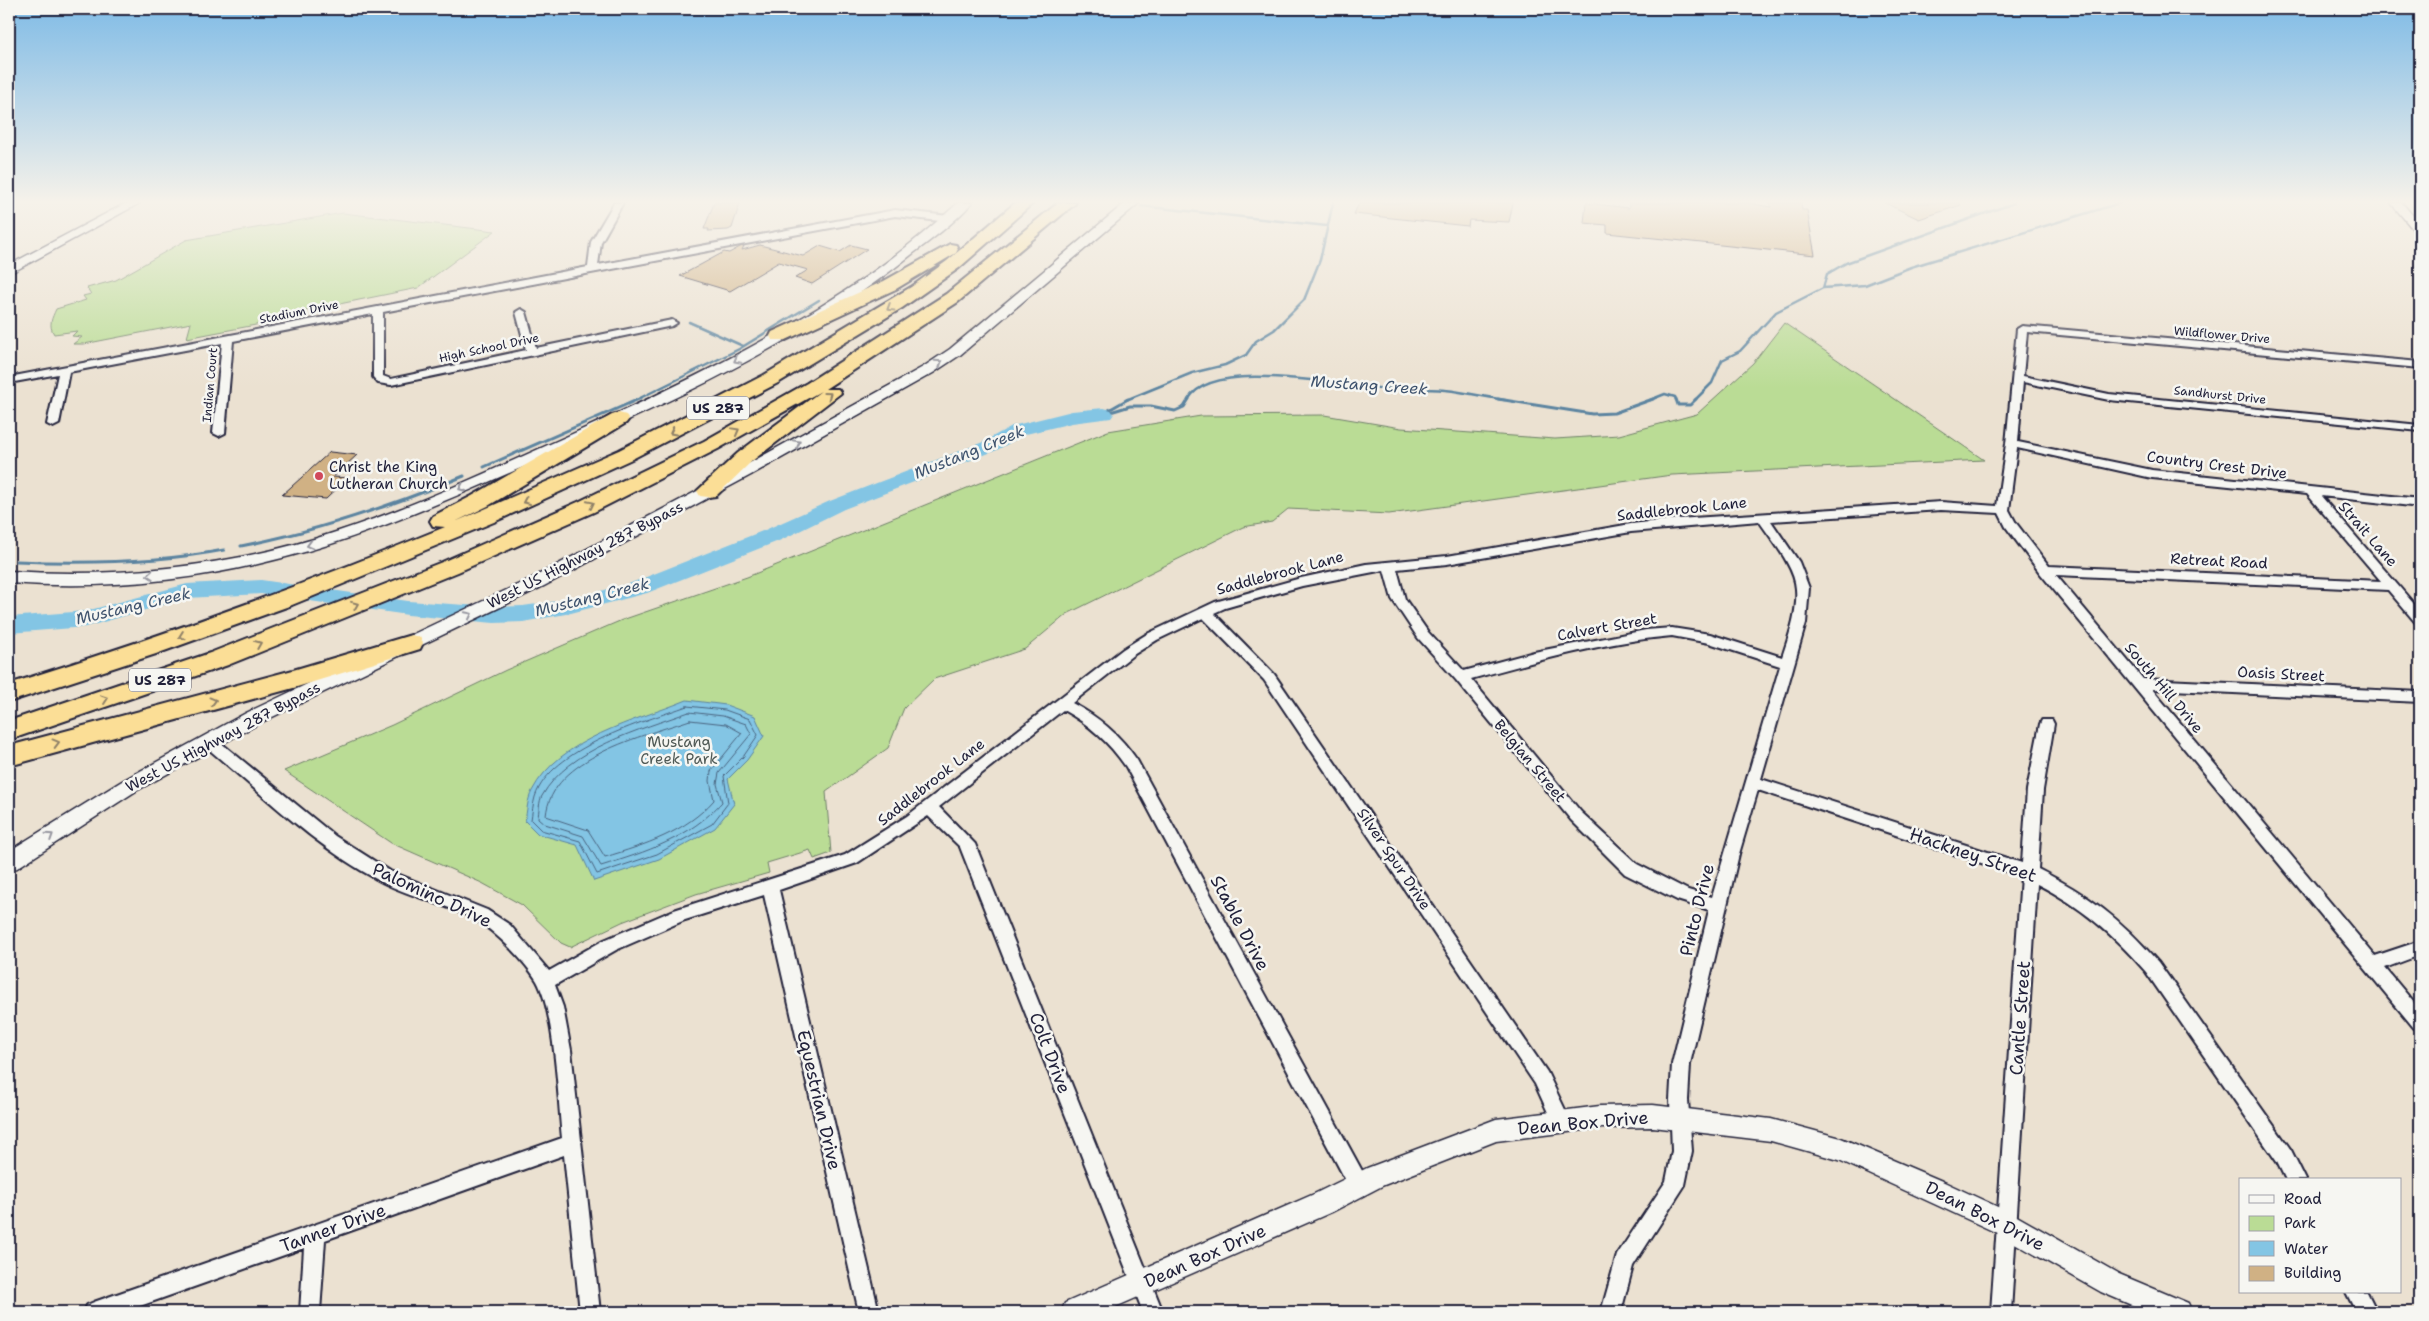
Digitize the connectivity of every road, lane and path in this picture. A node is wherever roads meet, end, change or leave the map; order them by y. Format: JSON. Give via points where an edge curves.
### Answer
{"nodes":[{"id":1,"x":593,"y":265,"type":"edge"},
{"id":2,"x":616,"y":265,"type":"edge"},
{"id":3,"x":890,"y":265,"type":"edge"},
{"id":4,"x":923,"y":265,"type":"edge"},
{"id":5,"x":950,"y":265,"type":"edge"},
{"id":6,"x":993,"y":265,"type":"edge"},
{"id":7,"x":1059,"y":265,"type":"edge"},
{"id":8,"x":593,"y":269,"type":"junction"},
{"id":9,"x":965,"y":288,"type":"junction"},
{"id":10,"x":378,"y":310,"type":"junction"},
{"id":11,"x":521,"y":312,"type":"dead end"},
{"id":12,"x":672,"y":323,"type":"dead end"},
{"id":13,"x":2022,"y":330,"type":"joint"},
{"id":14,"x":779,"y":336,"type":"junction"},
{"id":15,"x":228,"y":338,"type":"junction"},
{"id":16,"x":532,"y":352,"type":"junction"},
{"id":17,"x":2420,"y":365,"type":"edge"},
{"id":18,"x":64,"y":369,"type":"junction"},
{"id":19,"x":2018,"y":378,"type":"junction"},
{"id":20,"x":9,"y":380,"type":"edge"},
{"id":21,"x":619,"y":419,"type":"junction"},
{"id":22,"x":53,"y":424,"type":"dead end"},
{"id":23,"x":2420,"y":428,"type":"edge"},
{"id":24,"x":220,"y":433,"type":"dead end"},
{"id":25,"x":2012,"y":444,"type":"junction"},
{"id":26,"x":708,"y":491,"type":"junction"},
{"id":27,"x":2311,"y":492,"type":"junction"},
{"id":28,"x":2420,"y":503,"type":"edge"},
{"id":29,"x":2003,"y":510,"type":"junction"},
{"id":30,"x":1763,"y":518,"type":"junction"},
{"id":31,"x":371,"y":560,"type":"junction"},
{"id":32,"x":1389,"y":565,"type":"junction"},
{"id":33,"x":2044,"y":570,"type":"junction"},
{"id":34,"x":9,"y":576,"type":"edge"},
{"id":35,"x":2392,"y":586,"type":"junction"},
{"id":36,"x":1205,"y":612,"type":"junction"},
{"id":37,"x":2420,"y":619,"type":"edge"},
{"id":38,"x":418,"y":639,"type":"junction"},
{"id":39,"x":1787,"y":663,"type":"junction"},
{"id":40,"x":1461,"y":678,"type":"junction"},
{"id":41,"x":2141,"y":684,"type":"junction"},
{"id":42,"x":9,"y":693,"type":"edge"},
{"id":43,"x":2420,"y":697,"type":"edge"},
{"id":44,"x":1060,"y":703,"type":"junction"},
{"id":45,"x":2047,"y":724,"type":"dead end"},
{"id":46,"x":9,"y":731,"type":"edge"},
{"id":47,"x":210,"y":742,"type":"junction"},
{"id":48,"x":9,"y":756,"type":"edge"},
{"id":49,"x":1752,"y":782,"type":"junction"},
{"id":50,"x":929,"y":807,"type":"junction"},
{"id":51,"x":9,"y":862,"type":"edge"},
{"id":52,"x":2029,"y":872,"type":"junction"},
{"id":53,"x":770,"y":887,"type":"junction"},
{"id":54,"x":1718,"y":906,"type":"junction"},
{"id":55,"x":2420,"y":948,"type":"edge"},
{"id":56,"x":2371,"y":964,"type":"junction"},
{"id":57,"x":545,"y":982,"type":"junction"},
{"id":58,"x":2420,"y":1024,"type":"edge"},
{"id":59,"x":1681,"y":1119,"type":"junction"},
{"id":60,"x":1562,"y":1122,"type":"junction"},
{"id":61,"x":572,"y":1143,"type":"junction"},
{"id":62,"x":2295,"y":1178,"type":"edge"},
{"id":63,"x":1359,"y":1185,"type":"junction"},
{"id":64,"x":2006,"y":1224,"type":"junction"},
{"id":65,"x":315,"y":1234,"type":"junction"},
{"id":66,"x":1141,"y":1284,"type":"junction"},
{"id":67,"x":2357,"y":1294,"type":"edge"},
{"id":68,"x":94,"y":1312,"type":"edge"},
{"id":69,"x":310,"y":1312,"type":"edge"},
{"id":70,"x":590,"y":1312,"type":"edge"},
{"id":71,"x":869,"y":1312,"type":"edge"},
{"id":72,"x":1074,"y":1312,"type":"edge"},
{"id":73,"x":1153,"y":1312,"type":"edge"},
{"id":74,"x":1611,"y":1312,"type":"edge"},
{"id":75,"x":2001,"y":1312,"type":"edge"},
{"id":76,"x":2179,"y":1312,"type":"edge"},
{"id":77,"x":2367,"y":1312,"type":"edge"}],
"edges":[{"from":1,"to":8,"type":"street"},
{"from":2,"to":8,"type":"street","name":"Stadium Drive"},
{"from":3,"to":14,"type":"main road"},
{"from":4,"to":14,"type":"highway","via":[[890,285]]},
{"from":5,"to":31,"type":"highway","number":"US 287","one_way":true,"via":[[929,282],[782,374],[623,457],[457,532]]},
{"from":6,"to":9,"type":"highway","number":"US 287"},
{"from":26,"to":7,"type":"main road","name":"West US Highway 287 Bypass","one_way":true,"via":[[944,360]]},
{"from":8,"to":10,"type":"street","name":"Stadium Drive"},
{"from":26,"to":9,"type":"highway","one_way":true,"via":[[744,457],[944,311]]},
{"from":46,"to":9,"type":"highway","number":"US 287","one_way":true,"via":[[218,659],[450,567],[586,506],[711,445],[814,386]]},
{"from":10,"to":15,"type":"street","name":"Stadium Drive"},
{"from":10,"to":16,"type":"street","name":"High School Drive","via":[[378,378],[382,381],[395,382]]},
{"from":11,"to":16,"type":"street"},
{"from":12,"to":16,"type":"street","name":"High School Drive"},
{"from":13,"to":17,"type":"street","name":"Wildflower Drive"},
{"from":13,"to":19,"type":"street"},
{"from":14,"to":21,"type":"main road","one_way":true},
{"from":15,"to":18,"type":"street","name":"Stadium Drive"},
{"from":15,"to":24,"type":"street","name":"Indian Court"},
{"from":18,"to":20,"type":"street","name":"Stadium Drive"},
{"from":18,"to":22,"type":"street"},
{"from":19,"to":23,"type":"street","name":"Sandhurst Drive","via":[[2109,397]]},
{"from":19,"to":25,"type":"street"},
{"from":21,"to":31,"type":"highway","via":[[480,501]]},
{"from":21,"to":34,"type":"main road","one_way":true,"via":[[420,506],[341,536],[277,554],[166,574],[78,580]]},
{"from":25,"to":27,"type":"street","name":"Country Crest Drive","via":[[2152,474]]},
{"from":25,"to":29,"type":"street"},
{"from":38,"to":26,"type":"main road","name":"West US Highway 287 Bypass","one_way":true,"via":[[538,582]]},
{"from":27,"to":28,"type":"street","name":"Country Crest Drive"},
{"from":27,"to":35,"type":"street","name":"Strait Lane"},
{"from":29,"to":30,"type":"street","name":"Saddlebrook Lane","via":[[1941,506]]},
{"from":29,"to":33,"type":"street","name":"South Hill Drive"},
{"from":30,"to":32,"type":"street","name":"Saddlebrook Lane","via":[[1631,528],[1447,560]]},
{"from":30,"to":39,"type":"street","name":"Pinto Drive","via":[[1793,562],[1803,588],[1799,623]]},
{"from":31,"to":42,"type":"highway","number":"US 287","one_way":true,"via":[[119,659]]},
{"from":32,"to":36,"type":"street","name":"Saddlebrook Lane","via":[[1293,584]]},
{"from":32,"to":40,"type":"street","name":"Belgian Street","via":[[1400,600],[1422,635]]},
{"from":33,"to":35,"type":"street","name":"Retreat Road"},
{"from":33,"to":41,"type":"street","name":"South Hill Drive"},
{"from":35,"to":37,"type":"street","name":"Strait Lane"},
{"from":36,"to":44,"type":"street","name":"Saddlebrook Lane","via":[[1128,652]]},
{"from":36,"to":60,"type":"street","name":"Silver Spur Drive","via":[[1269,677],[1540,1078]]},
{"from":38,"to":47,"type":"main road","name":"West US Highway 287 Bypass"},
{"from":48,"to":38,"type":"highway","one_way":true,"via":[[297,678]]},
{"from":39,"to":40,"type":"street","name":"Calvert Street","via":[[1710,639],[1672,632],[1646,634],[1543,655]]},
{"from":39,"to":49,"type":"street","name":"Pinto Drive"},
{"from":40,"to":54,"type":"street","name":"Belgian Street","via":[[1576,816],[1631,869],[1683,895]]},
{"from":41,"to":43,"type":"street","name":"Oasis Street"},
{"from":41,"to":56,"type":"street","name":"South Hill Drive"},
{"from":44,"to":50,"type":"street","name":"Saddlebrook Lane"},
{"from":44,"to":63,"type":"street","name":"Stable Drive","via":[[1100,726],[1132,764]]},
{"from":45,"to":52,"type":"street","name":"Cantle Street","via":[[2035,790]]},
{"from":51,"to":47,"type":"main road","name":"West US Highway 287 Bypass","one_way":true,"via":[[129,786]]},
{"from":47,"to":57,"type":"street","name":"Palomino Drive","via":[[329,840],[384,876],[481,915],[504,930]]},
{"from":49,"to":52,"type":"street","name":"Hackney Street"},
{"from":49,"to":54,"type":"street","name":"Pinto Drive"},
{"from":50,"to":53,"type":"street","name":"Saddlebrook Lane","via":[[851,859]]},
{"from":50,"to":66,"type":"street","name":"Colt Drive","via":[[967,844]]},
{"from":52,"to":62,"type":"street","name":"Hackney Street","via":[[2064,890],[2127,938],[2152,967],[2284,1156]]},
{"from":52,"to":64,"type":"street","name":"Cantle Street"},
{"from":53,"to":57,"type":"street","name":"Saddlebrook Lane","via":[[680,915],[610,944]]},
{"from":53,"to":71,"type":"street","name":"Equestrian Drive"},
{"from":54,"to":59,"type":"street","name":"Pinto Drive","via":[[1681,1064]]},
{"from":55,"to":56,"type":"street"},
{"from":56,"to":58,"type":"street","name":"South Hill Drive"},
{"from":57,"to":61,"type":"street","name":"Palomino Drive","via":[[554,1007],[562,1050]]},
{"from":59,"to":60,"type":"street","name":"Dean Box Drive","via":[[1618,1117]]},
{"from":59,"to":64,"type":"street","name":"Dean Box Drive","via":[[1771,1130],[1840,1149]]},
{"from":59,"to":74,"type":"street","name":"Pinto Drive","via":[[1682,1151],[1675,1185],[1624,1262]]},
{"from":60,"to":63,"type":"street","name":"Dean Box Drive","via":[[1496,1130],[1416,1159]]},
{"from":61,"to":65,"type":"street","name":"Tanner Drive"},
{"from":61,"to":70,"type":"street","name":"Palomino Drive"},
{"from":63,"to":66,"type":"street","name":"Dean Box Drive"},
{"from":64,"to":75,"type":"street","name":"Cantle Street"},
{"from":64,"to":76,"type":"street","name":"Dean Box Drive","via":[[2110,1283]]},
{"from":65,"to":68,"type":"street","name":"Tanner Drive"},
{"from":65,"to":69,"type":"street"},
{"from":66,"to":72,"type":"street","name":"Dean Box Drive"},
{"from":66,"to":73,"type":"street","name":"Colt Drive"},
{"from":67,"to":77,"type":"street"}]}
